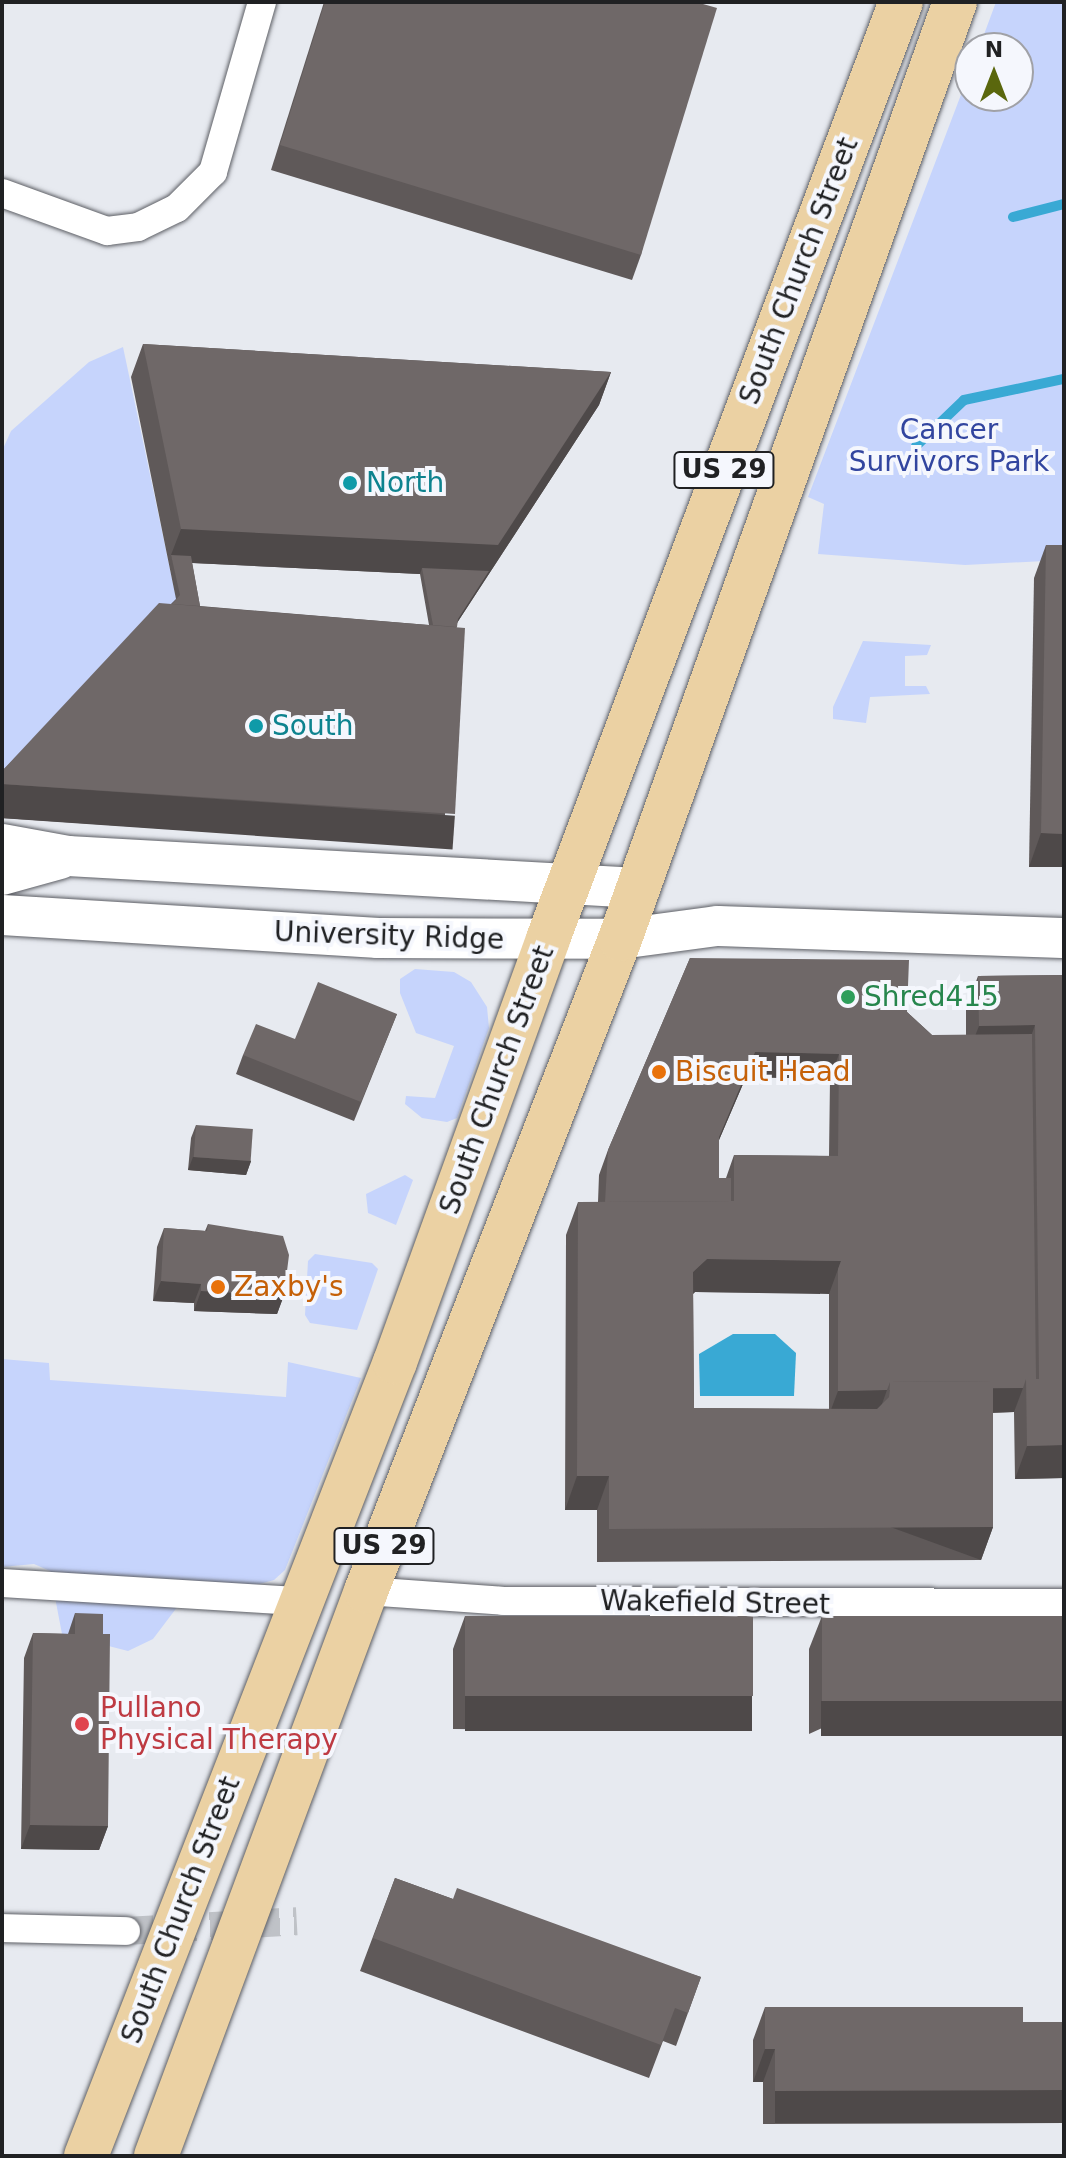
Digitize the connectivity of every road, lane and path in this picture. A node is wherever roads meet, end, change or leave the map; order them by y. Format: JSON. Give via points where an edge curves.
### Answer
{"nodes":[{"id":1,"x":262,"y":2,"type":"edge"},
{"id":2,"x":901,"y":2,"type":"edge"},
{"id":3,"x":955,"y":2,"type":"edge"},
{"id":4,"x":2,"y":193,"type":"edge"},
{"id":5,"x":2,"y":844,"type":"edge"},
{"id":6,"x":68,"y":856,"type":"junction"},
{"id":7,"x":2,"y":875,"type":"edge"},
{"id":8,"x":570,"y":885,"type":"junction"},
{"id":9,"x":638,"y":888,"type":"junction"},
{"id":10,"x":2,"y":915,"type":"edge"},
{"id":11,"x":1064,"y":938,"type":"edge"},
{"id":12,"x":548,"y":939,"type":"junction"},
{"id":13,"x":620,"y":939,"type":"junction"},
{"id":14,"x":2,"y":1583,"type":"edge"},
{"id":15,"x":366,"y":1591,"type":"junction"},
{"id":16,"x":300,"y":1601,"type":"junction"},
{"id":17,"x":1064,"y":1603,"type":"edge"},
{"id":18,"x":2,"y":1928,"type":"edge"},
{"id":19,"x":126,"y":1931,"type":"tunnel mouth"},
{"id":20,"x":86,"y":2156,"type":"edge"},
{"id":21,"x":156,"y":2156,"type":"edge"}],
"edges":[{"from":1,"to":4,"type":"street","via":[[213,172],[177,208],[138,227],[107,231]]},
{"from":2,"to":8,"type":"main road","name":"South Church Street","number":"US 29"},
{"from":3,"to":9,"type":"main road","name":"South Church Street","number":"US 29"},
{"from":5,"to":6,"type":"street"},
{"from":6,"to":7,"type":"street"},
{"from":6,"to":8,"type":"street"},
{"from":8,"to":9,"type":"street"},
{"from":8,"to":12,"type":"main road","name":"South Church Street","number":"US 29"},
{"from":9,"to":13,"type":"main road","name":"South Church Street","number":"US 29"},
{"from":10,"to":12,"type":"street","name":"University Ridge","via":[[378,938]]},
{"from":11,"to":13,"type":"street","name":"University Ridge","via":[[717,926]]},
{"from":12,"to":13,"type":"street","name":"University Ridge"},
{"from":12,"to":16,"type":"main road","name":"South Church Street","number":"US 29","via":[[403,1340]]},
{"from":13,"to":15,"type":"main road","name":"South Church Street","number":"US 29"},
{"from":14,"to":16,"type":"street"},
{"from":15,"to":17,"type":"street","name":"Wakefield Street","via":[[504,1601]]},
{"from":15,"to":21,"type":"main road","name":"South Church Street","number":"US 29"},
{"from":16,"to":20,"type":"main road","name":"South Church Street","number":"US 29"},
{"from":18,"to":19,"type":"street"}]}
